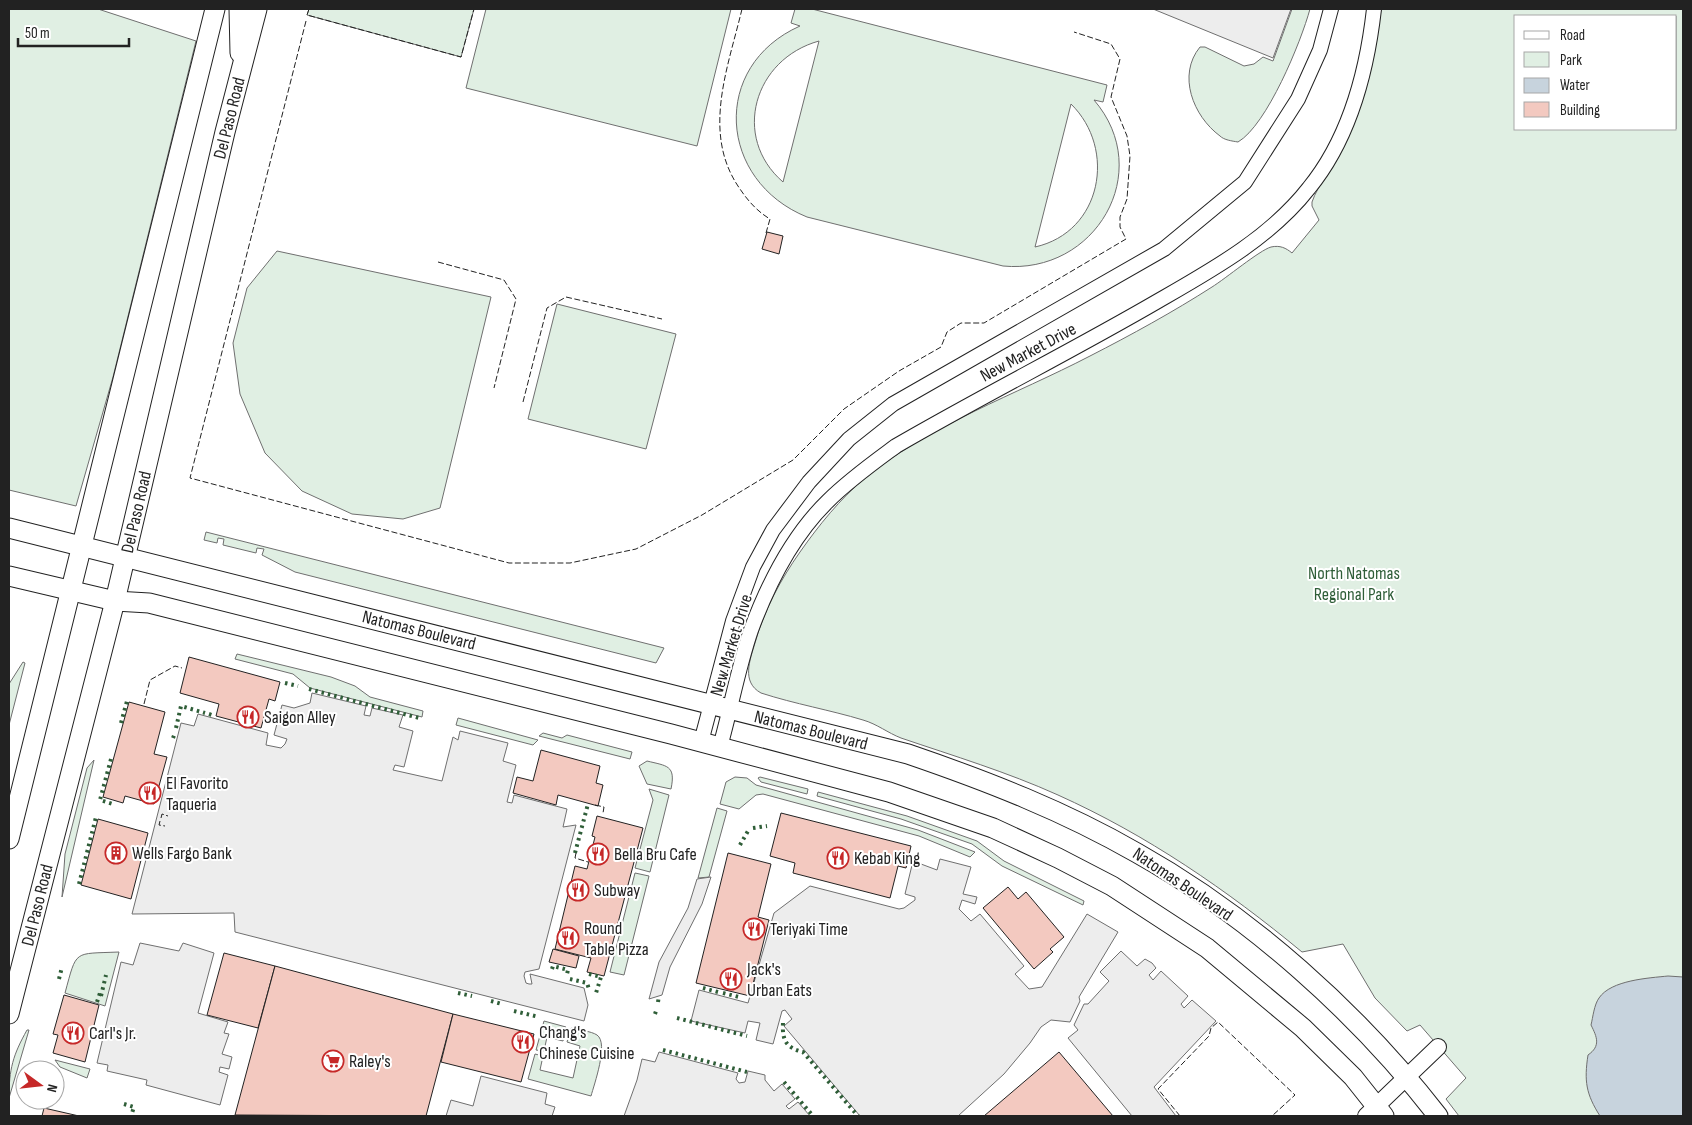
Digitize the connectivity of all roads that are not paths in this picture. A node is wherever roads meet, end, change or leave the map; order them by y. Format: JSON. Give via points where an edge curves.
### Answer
{"nodes":[{"id":1,"x":215,"y":9,"type":"edge"},
{"id":2,"x":239,"y":9,"type":"edge"},
{"id":3,"x":257,"y":9,"type":"edge"},
{"id":4,"x":1331,"y":9,"type":"edge"},
{"id":5,"x":1374,"y":9,"type":"edge"},
{"id":6,"x":241,"y":72,"type":"junction"},
{"id":7,"x":9,"y":528,"type":"edge"},
{"id":8,"x":82,"y":546,"type":"junction"},
{"id":9,"x":125,"y":557,"type":"junction"},
{"id":10,"x":9,"y":576,"type":"edge"},
{"id":11,"x":71,"y":591,"type":"junction"},
{"id":12,"x":115,"y":601,"type":"junction"},
{"id":13,"x":711,"y":704,"type":"junction"},
{"id":14,"x":731,"y":709,"type":"junction"},
{"id":15,"x":701,"y":742,"type":"junction"},
{"id":16,"x":720,"y":747,"type":"junction"},
{"id":17,"x":9,"y":839,"type":"edge"},
{"id":18,"x":9,"y":1014,"type":"edge"},
{"id":19,"x":1438,"y":1047,"type":"dead end"},
{"id":20,"x":1405,"y":1077,"type":"junction"},
{"id":21,"x":1375,"y":1113,"type":"edge"},
{"id":22,"x":1438,"y":1116,"type":"edge"}],
"edges":[{"from":1,"to":8,"type":"main road"},
{"from":2,"to":6,"type":"main road"},
{"from":3,"to":6,"type":"main road","name":"Del Paso Road"},
{"from":4,"to":13,"type":"street","name":"New Market Drive","via":[[1320,50],[1298,99],[1244,182],[1164,249],[893,404],[849,439],[809,482],[774,530],[753,567],[732,621]]},
{"from":5,"to":14,"type":"street","name":"New Market Drive","via":[[1362,70],[1342,132],[1322,170],[1284,216],[1228,260],[896,446],[834,496],[798,539],[770,585],[751,631]]},
{"from":6,"to":9,"type":"main road","name":"Del Paso Road"},
{"from":7,"to":8,"type":"main road","name":"Natomas Boulevard"},
{"from":8,"to":9,"type":"main road","name":"Natomas Boulevard"},
{"from":8,"to":11,"type":"main road"},
{"from":9,"to":12,"type":"main road","name":"Del Paso Road"},
{"from":9,"to":13,"type":"main road","name":"Natomas Boulevard"},
{"from":10,"to":11,"type":"main road"},
{"from":11,"to":12,"type":"main road"},
{"from":11,"to":17,"type":"main road"},
{"from":12,"to":15,"type":"main road","via":[[149,603]]},
{"from":12,"to":18,"type":"main road","name":"Del Paso Road"},
{"from":13,"to":14,"type":"main road","name":"Natomas Boulevard"},
{"from":13,"to":15,"type":"street","name":"New Market Drive"},
{"from":14,"to":16,"type":"street","name":"New Market Drive"},
{"from":14,"to":20,"type":"main road","name":"Natomas Boulevard","via":[[908,754],[962,772],[1055,811],[1130,849],[1208,899],[1300,970],[1376,1042]]},
{"from":15,"to":16,"type":"main road"},
{"from":16,"to":21,"type":"main road","via":[[944,809],[1017,838],[1112,886],[1182,930],[1277,1005],[1353,1077]]},
{"from":19,"to":20,"type":"street"},
{"from":20,"to":21,"type":"street"},
{"from":20,"to":22,"type":"main road","name":"Natomas Boulevard"}]}
